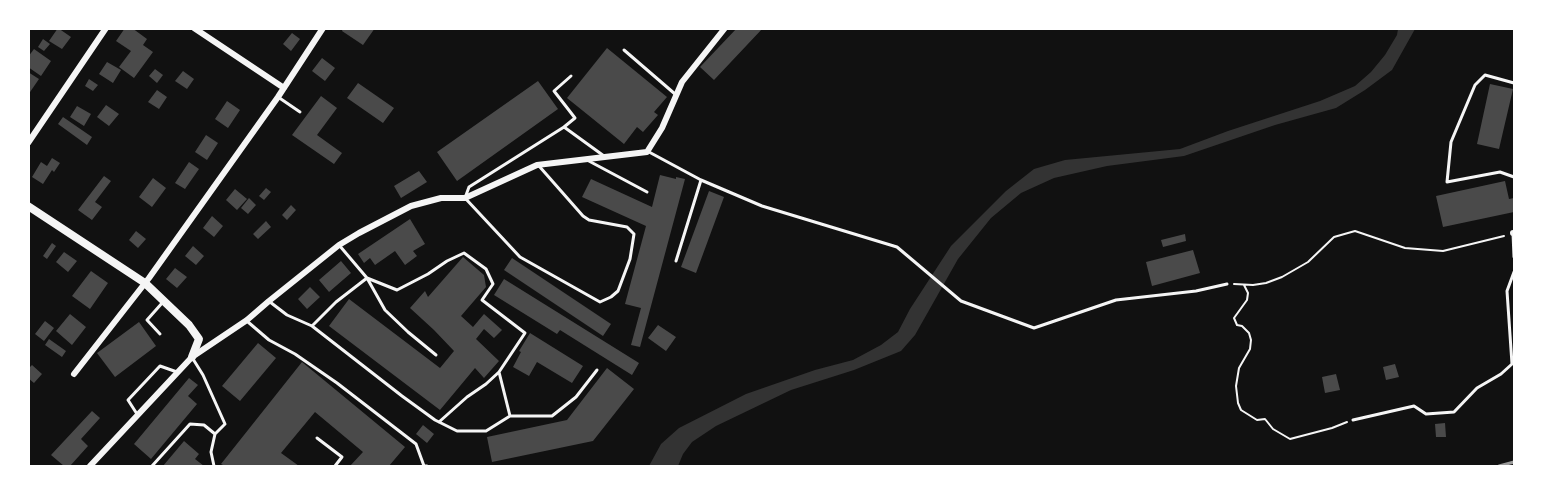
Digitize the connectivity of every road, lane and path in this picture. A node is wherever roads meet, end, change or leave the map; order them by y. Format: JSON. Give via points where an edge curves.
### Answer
{"nodes":[{"id":1,"x":106,"y":28,"type":"edge"},
{"id":2,"x":194,"y":28,"type":"edge"},
{"id":3,"x":323,"y":28,"type":"edge"},
{"id":4,"x":725,"y":28,"type":"edge"},
{"id":5,"x":624,"y":50,"type":"dead end"},
{"id":6,"x":571,"y":76,"type":"dead end"},
{"id":7,"x":1515,"y":83,"type":"edge"},
{"id":8,"x":284,"y":88,"type":"junction"},
{"id":9,"x":676,"y":95,"type":"junction"},
{"id":10,"x":278,"y":97,"type":"junction"},
{"id":11,"x":300,"y":112,"type":"dead end"},
{"id":12,"x":564,"y":127,"type":"junction"},
{"id":13,"x":28,"y":144,"type":"edge"},
{"id":14,"x":647,"y":152,"type":"junction"},
{"id":15,"x":605,"y":157,"type":"junction"},
{"id":16,"x":586,"y":159,"type":"junction"},
{"id":17,"x":537,"y":165,"type":"junction"},
{"id":18,"x":1515,"y":177,"type":"edge"},
{"id":19,"x":701,"y":180,"type":"junction"},
{"id":20,"x":647,"y":192,"type":"dead end"},
{"id":21,"x":465,"y":198,"type":"junction"},
{"id":22,"x":28,"y":206,"type":"edge"},
{"id":23,"x":1514,"y":233,"type":"edge"},
{"id":24,"x":339,"y":245,"type":"junction"},
{"id":25,"x":1515,"y":257,"type":"edge"},
{"id":26,"x":676,"y":261,"type":"dead end"},
{"id":27,"x":1515,"y":272,"type":"edge"},
{"id":28,"x":367,"y":278,"type":"junction"},
{"id":29,"x":145,"y":283,"type":"junction"},
{"id":30,"x":1227,"y":284,"type":"joint"},
{"id":31,"x":1244,"y":285,"type":"junction"},
{"id":32,"x":164,"y":301,"type":"junction"},
{"id":33,"x":268,"y":301,"type":"junction"},
{"id":34,"x":247,"y":320,"type":"junction"},
{"id":35,"x":312,"y":326,"type":"junction"},
{"id":36,"x":160,"y":334,"type":"dead end"},
{"id":37,"x":199,"y":339,"type":"junction"},
{"id":38,"x":216,"y":341,"type":"junction"},
{"id":39,"x":436,"y":355,"type":"dead end"},
{"id":40,"x":192,"y":357,"type":"junction"},
{"id":41,"x":597,"y":370,"type":"dead end"},
{"id":42,"x":178,"y":372,"type":"junction"},
{"id":43,"x":499,"y":372,"type":"junction"},
{"id":44,"x":74,"y":374,"type":"dead end"},
{"id":45,"x":138,"y":415,"type":"junction"},
{"id":46,"x":510,"y":416,"type":"junction"},
{"id":47,"x":1353,"y":420,"type":"joint"},
{"id":48,"x":439,"y":422,"type":"junction"},
{"id":49,"x":214,"y":434,"type":"junction"},
{"id":50,"x":317,"y":438,"type":"dead end"},
{"id":51,"x":90,"y":466,"type":"edge"},
{"id":52,"x":152,"y":466,"type":"edge"},
{"id":53,"x":214,"y":466,"type":"edge"},
{"id":54,"x":335,"y":466,"type":"edge"},
{"id":55,"x":425,"y":466,"type":"edge"}],
"edges":[{"from":1,"to":13,"type":"street"},
{"from":2,"to":8,"type":"street"},
{"from":3,"to":8,"type":"street"},
{"from":4,"to":9,"type":"street"},
{"from":5,"to":9,"type":"lane"},
{"from":6,"to":12,"type":"lane","via":[[554,91],[575,118]]},
{"from":7,"to":18,"type":"lane","via":[[1485,75],[1474,85],[1451,142],[1447,182],[1500,172]]},
{"from":8,"to":10,"type":"street"},
{"from":9,"to":14,"type":"street"},
{"from":10,"to":11,"type":"lane"},
{"from":10,"to":29,"type":"street"},
{"from":12,"to":15,"type":"lane"},
{"from":12,"to":21,"type":"lane","via":[[469,188]]},
{"from":14,"to":15,"type":"street"},
{"from":14,"to":19,"type":"lane"},
{"from":15,"to":16,"type":"street"},
{"from":16,"to":17,"type":"street"},
{"from":16,"to":20,"type":"lane"},
{"from":17,"to":21,"type":"street"},
{"from":17,"to":21,"type":"lane","via":[[583,216],[627,227],[634,234],[618,291],[610,297],[600,302],[520,257]]},
{"from":19,"to":26,"type":"lane"},
{"from":19,"to":30,"type":"lane","via":[[762,206],[897,247],[961,301],[1034,328],[1116,300]]},
{"from":21,"to":24,"type":"street","via":[[441,198],[411,206]]},
{"from":22,"to":29,"type":"street"},
{"from":23,"to":25,"type":"lane"},
{"from":23,"to":31,"type":"path","via":[[1443,251],[1405,248],[1355,231],[1334,237],[1308,262],[1282,277]]},
{"from":24,"to":28,"type":"lane"},
{"from":24,"to":33,"type":"street"},
{"from":27,"to":47,"type":"lane","via":[[1507,291],[1512,364],[1477,388],[1454,412],[1426,414],[1414,406]]},
{"from":28,"to":35,"type":"lane"},
{"from":28,"to":39,"type":"lane","via":[[385,310]]},
{"from":28,"to":43,"type":"lane","via":[[397,290],[464,253],[486,269],[493,284],[482,300],[525,333]]},
{"from":29,"to":32,"type":"street"},
{"from":29,"to":44,"type":"street"},
{"from":30,"to":31,"type":"path"},
{"from":31,"to":47,"type":"path","via":[[1247,300],[1234,318],[1251,340],[1236,387],[1241,410],[1257,420],[1265,419],[1290,439]]},
{"from":32,"to":36,"type":"lane","via":[[147,320]]},
{"from":32,"to":37,"type":"street"},
{"from":33,"to":34,"type":"street"},
{"from":33,"to":35,"type":"lane","via":[[286,315]]},
{"from":34,"to":38,"type":"street"},
{"from":34,"to":55,"type":"lane","via":[[269,340],[337,383],[416,444]]},
{"from":35,"to":48,"type":"lane"},
{"from":37,"to":38,"type":"street"},
{"from":37,"to":40,"type":"street"},
{"from":38,"to":40,"type":"street"},
{"from":40,"to":42,"type":"street"},
{"from":40,"to":49,"type":"lane","via":[[225,424]]},
{"from":41,"to":46,"type":"lane","via":[[576,397],[552,416]]},
{"from":42,"to":45,"type":"street"},
{"from":42,"to":45,"type":"lane","via":[[160,366],[128,400]]},
{"from":43,"to":46,"type":"lane"},
{"from":43,"to":48,"type":"lane"},
{"from":45,"to":51,"type":"street"},
{"from":46,"to":48,"type":"lane","via":[[486,430],[458,431]]},
{"from":49,"to":52,"type":"lane","via":[[204,425],[190,424]]},
{"from":49,"to":53,"type":"lane"},
{"from":50,"to":54,"type":"lane","via":[[342,457]]}]}
